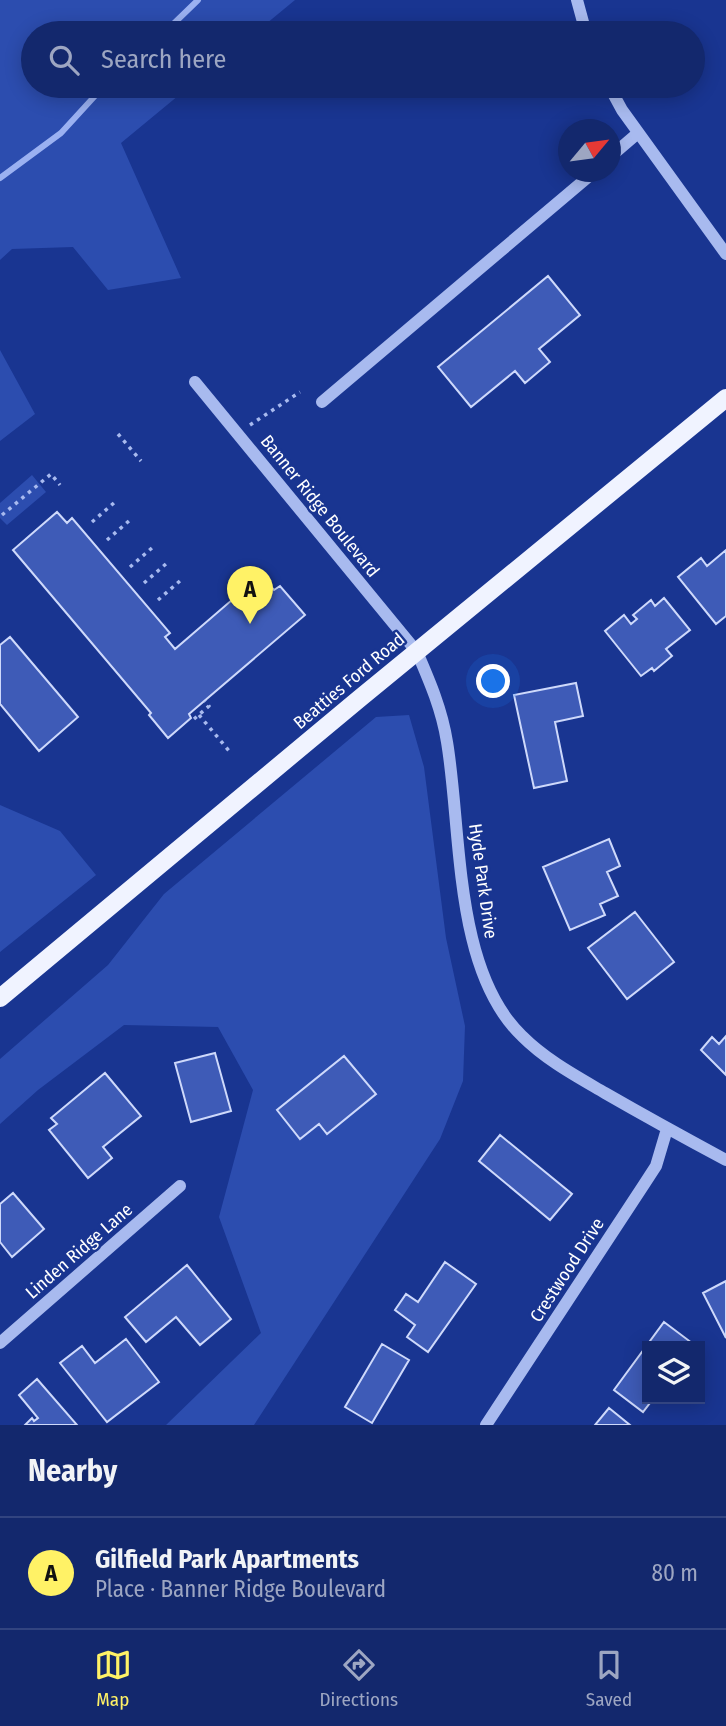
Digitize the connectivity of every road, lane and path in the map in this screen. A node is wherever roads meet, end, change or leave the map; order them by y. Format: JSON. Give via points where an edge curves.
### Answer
{"nodes":[{"id":1,"x":578,"y":0,"type":"edge"},
{"id":2,"x":583,"y":21,"type":"edge"},
{"id":3,"x":616,"y":98,"type":"edge"},
{"id":4,"x":638,"y":133,"type":"junction"},
{"id":5,"x":621,"y":148,"type":"edge"},
{"id":6,"x":582,"y":182,"type":"edge"},
{"id":7,"x":726,"y":254,"type":"edge"},
{"id":8,"x":195,"y":382,"type":"dead end"},
{"id":9,"x":300,"y":391,"type":"dead end"},
{"id":10,"x":726,"y":398,"type":"edge"},
{"id":11,"x":322,"y":402,"type":"dead end"},
{"id":12,"x":248,"y":426,"type":"dead end"},
{"id":13,"x":118,"y":435,"type":"dead end"},
{"id":14,"x":141,"y":461,"type":"dead end"},
{"id":15,"x":60,"y":485,"type":"dead end"},
{"id":16,"x":115,"y":502,"type":"dead end"},
{"id":17,"x":2,"y":516,"type":"dead end"},
{"id":18,"x":130,"y":520,"type":"dead end"},
{"id":19,"x":92,"y":522,"type":"dead end"},
{"id":20,"x":107,"y":540,"type":"dead end"},
{"id":21,"x":153,"y":547,"type":"dead end"},
{"id":22,"x":167,"y":563,"type":"dead end"},
{"id":23,"x":130,"y":567,"type":"dead end"},
{"id":24,"x":181,"y":580,"type":"dead end"},
{"id":25,"x":144,"y":583,"type":"dead end"},
{"id":26,"x":158,"y":600,"type":"dead end"},
{"id":27,"x":416,"y":652,"type":"junction"},
{"id":28,"x":205,"y":701,"type":"dead end"},
{"id":29,"x":199,"y":715,"type":"junction"},
{"id":30,"x":194,"y":719,"type":"dead end"},
{"id":31,"x":230,"y":752,"type":"dead end"},
{"id":32,"x":0,"y":998,"type":"edge"},
{"id":33,"x":667,"y":1129,"type":"junction"},
{"id":34,"x":726,"y":1160,"type":"edge"},
{"id":35,"x":180,"y":1186,"type":"dead end"},
{"id":36,"x":0,"y":1343,"type":"edge"},
{"id":37,"x":486,"y":1425,"type":"edge"}],
"edges":[{"from":1,"to":2,"type":"street"},
{"from":3,"to":4,"type":"street"},
{"from":4,"to":5,"type":"street"},
{"from":4,"to":7,"type":"street"},
{"from":6,"to":11,"type":"street"},
{"from":8,"to":27,"type":"street","name":"Banner Ridge Boulevard"},
{"from":9,"to":12,"type":"path"},
{"from":10,"to":27,"type":"main road","name":"Beatties Ford Road"},
{"from":13,"to":14,"type":"path"},
{"from":15,"to":17,"type":"path","via":[[51,474]]},
{"from":16,"to":19,"type":"path"},
{"from":18,"to":20,"type":"path"},
{"from":21,"to":23,"type":"path"},
{"from":22,"to":25,"type":"path"},
{"from":24,"to":26,"type":"path"},
{"from":27,"to":32,"type":"main road","name":"Beatties Ford Road"},
{"from":27,"to":33,"type":"street","name":"Hyde Park Drive","via":[[442,715],[468,915],[487,986],[505,1017],[541,1053]]},
{"from":28,"to":29,"type":"path","via":[[209,706]]},
{"from":29,"to":30,"type":"path"},
{"from":29,"to":31,"type":"path"},
{"from":33,"to":34,"type":"street","name":"Hyde Park Drive"},
{"from":33,"to":37,"type":"street","name":"Crestwood Drive","via":[[656,1166]]},
{"from":35,"to":36,"type":"street","name":"Linden Ridge Lane"}]}
